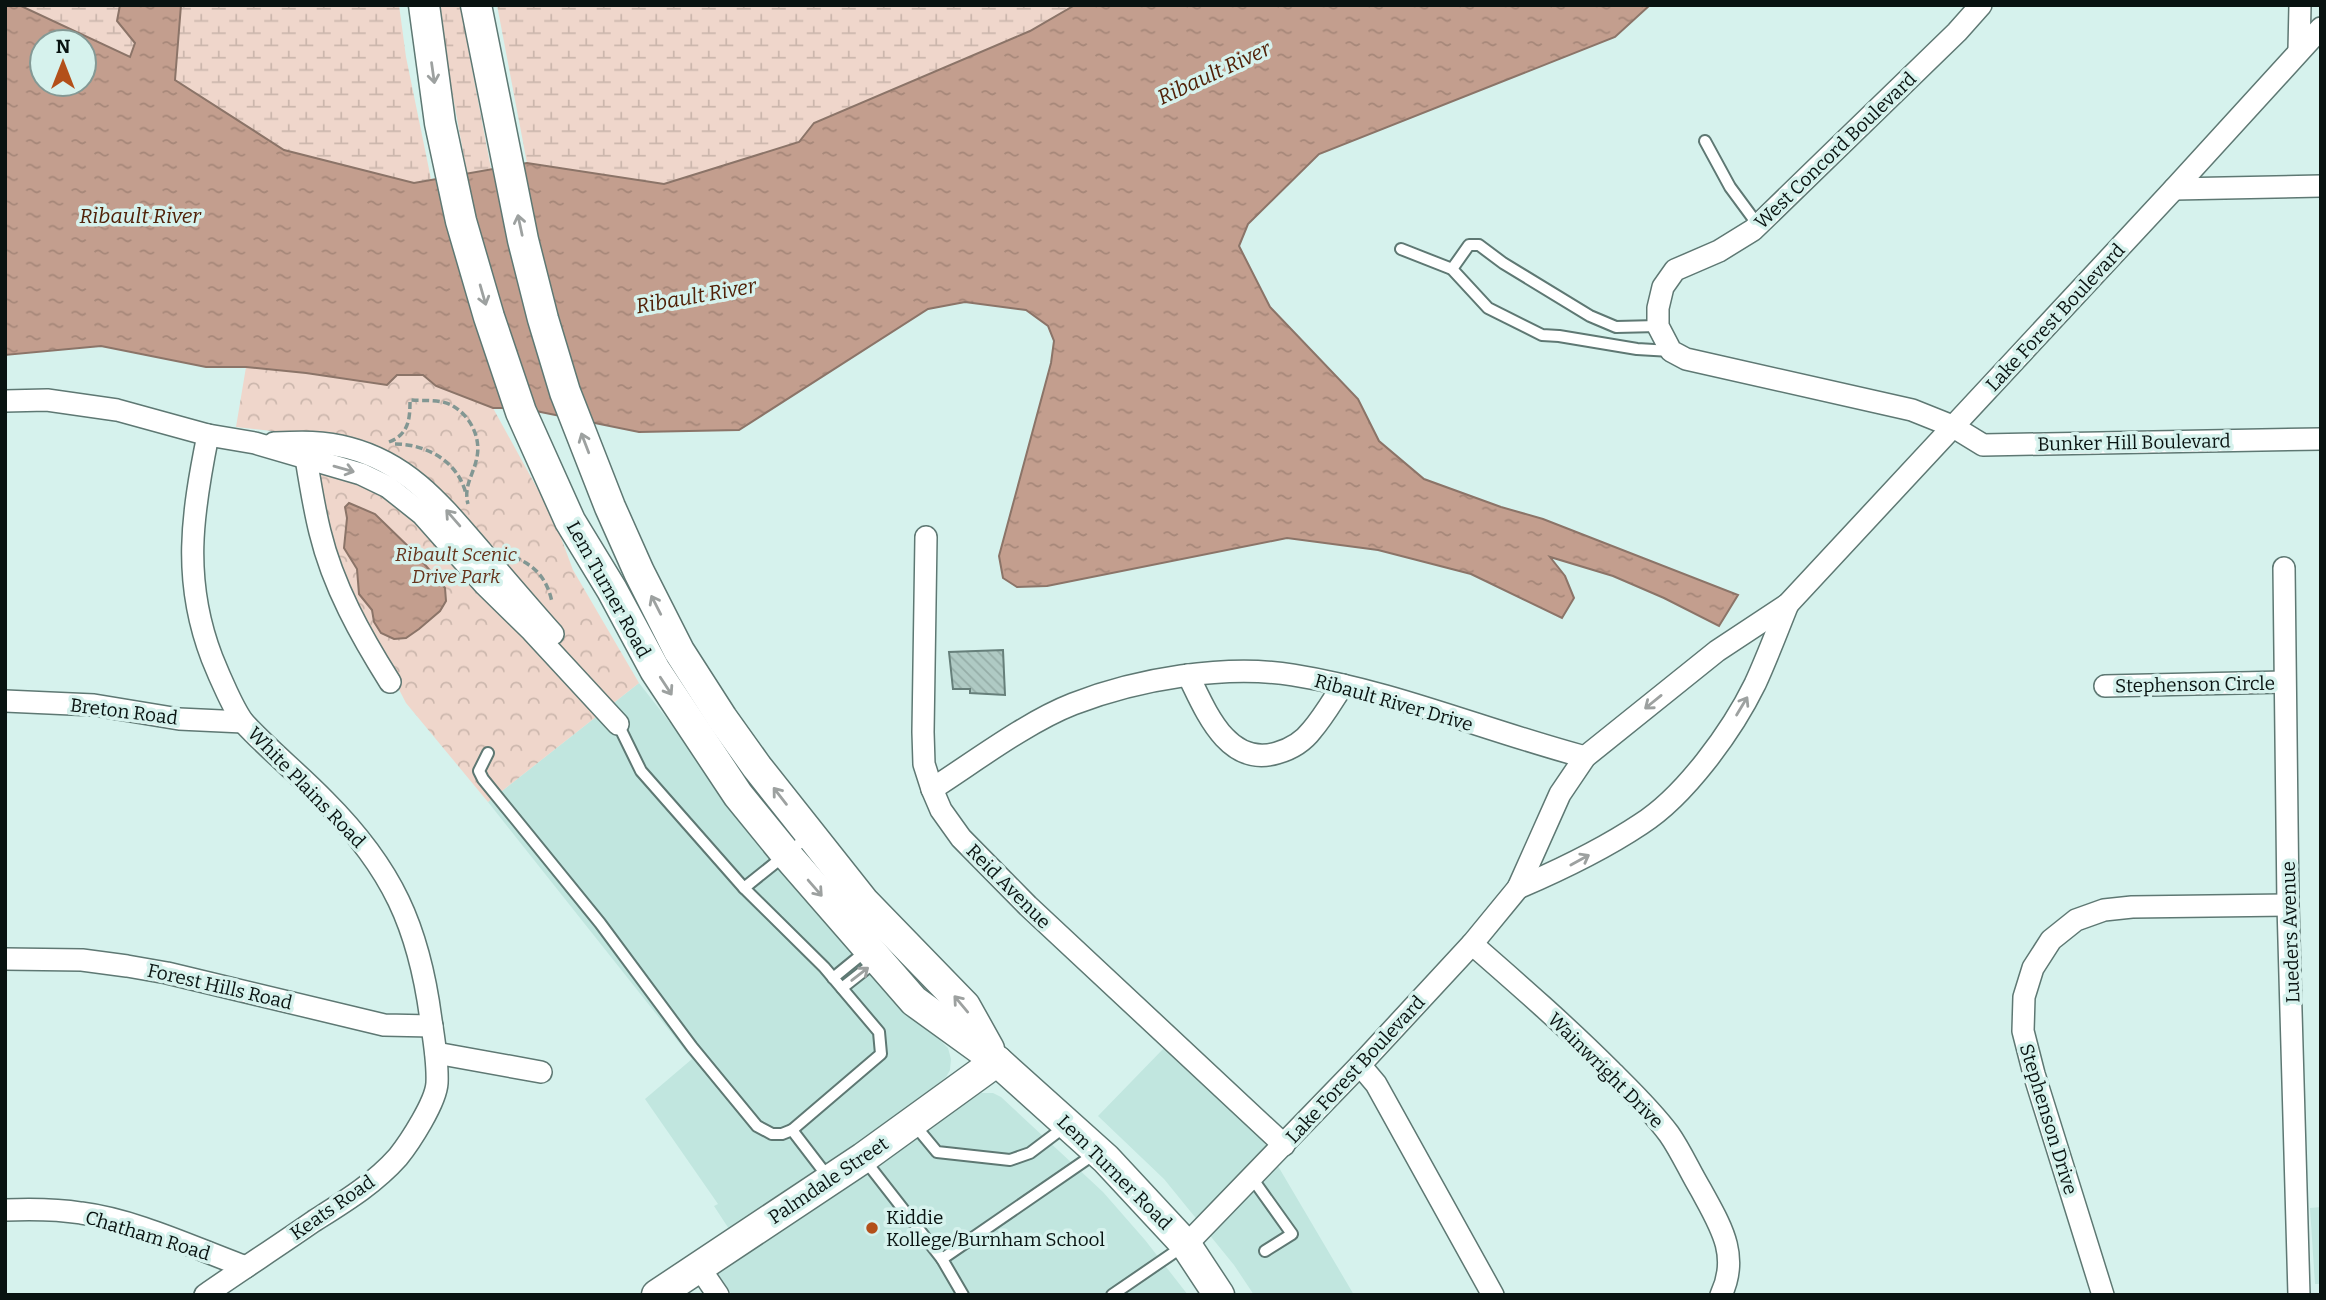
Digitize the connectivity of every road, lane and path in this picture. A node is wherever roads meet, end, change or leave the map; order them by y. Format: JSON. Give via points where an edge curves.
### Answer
{"nodes":[{"id":1,"x":424,"y":5,"type":"edge"},
{"id":2,"x":476,"y":5,"type":"edge"},
{"id":3,"x":1981,"y":5,"type":"edge"},
{"id":4,"x":2301,"y":5,"type":"edge"},
{"id":5,"x":2321,"y":28,"type":"edge"},
{"id":6,"x":2299,"y":50,"type":"junction"},
{"id":7,"x":1705,"y":141,"type":"dead end"},
{"id":8,"x":2321,"y":186,"type":"edge"},
{"id":9,"x":2174,"y":189,"type":"junction"},
{"id":10,"x":1758,"y":225,"type":"junction"},
{"id":11,"x":1401,"y":248,"type":"dead end"},
{"id":12,"x":1452,"y":268,"type":"junction"},
{"id":13,"x":1658,"y":326,"type":"junction"},
{"id":14,"x":1671,"y":351,"type":"junction"},
{"id":15,"x":5,"y":401,"type":"edge"},
{"id":16,"x":1952,"y":426,"type":"junction"},
{"id":17,"x":208,"y":435,"type":"junction"},
{"id":18,"x":2321,"y":439,"type":"edge"},
{"id":19,"x":255,"y":443,"type":"junction"},
{"id":20,"x":386,"y":444,"type":"dead end"},
{"id":21,"x":306,"y":458,"type":"junction"},
{"id":22,"x":467,"y":499,"type":"dead end"},
{"id":23,"x":926,"y":537,"type":"dead end"},
{"id":24,"x":2284,"y":568,"type":"dead end"},
{"id":25,"x":1788,"y":604,"type":"junction"},
{"id":26,"x":1188,"y":675,"type":"junction"},
{"id":27,"x":390,"y":682,"type":"dead end"},
{"id":28,"x":2284,"y":682,"type":"junction"},
{"id":29,"x":1343,"y":685,"type":"junction"},
{"id":30,"x":2105,"y":686,"type":"dead end"},
{"id":31,"x":5,"y":701,"type":"edge"},
{"id":32,"x":243,"y":722,"type":"junction"},
{"id":33,"x":618,"y":724,"type":"junction"},
{"id":34,"x":488,"y":753,"type":"dead end"},
{"id":35,"x":1585,"y":757,"type":"junction"},
{"id":36,"x":932,"y":789,"type":"junction"},
{"id":37,"x":810,"y":835,"type":"junction"},
{"id":38,"x":786,"y":854,"type":"junction"},
{"id":39,"x":744,"y":888,"type":"junction"},
{"id":40,"x":1518,"y":888,"type":"junction"},
{"id":41,"x":2288,"y":905,"type":"junction"},
{"id":42,"x":1472,"y":944,"type":"junction"},
{"id":43,"x":873,"y":954,"type":"junction"},
{"id":44,"x":5,"y":959,"type":"edge"},
{"id":45,"x":833,"y":978,"type":"junction"},
{"id":46,"x":842,"y":988,"type":"junction"},
{"id":47,"x":432,"y":1026,"type":"junction"},
{"id":48,"x":436,"y":1054,"type":"junction"},
{"id":49,"x":997,"y":1061,"type":"junction"},
{"id":50,"x":1360,"y":1065,"type":"junction"},
{"id":51,"x":541,"y":1072,"type":"dead end"},
{"id":52,"x":913,"y":1123,"type":"junction"},
{"id":53,"x":1068,"y":1125,"type":"junction"},
{"id":54,"x":792,"y":1130,"type":"junction"},
{"id":55,"x":1284,"y":1145,"type":"junction"},
{"id":56,"x":1098,"y":1152,"type":"junction"},
{"id":57,"x":863,"y":1158,"type":"junction"},
{"id":58,"x":1252,"y":1178,"type":"junction"},
{"id":59,"x":830,"y":1180,"type":"junction"},
{"id":60,"x":5,"y":1210,"type":"edge"},
{"id":61,"x":1186,"y":1245,"type":"junction"},
{"id":62,"x":1265,"y":1251,"type":"dead end"},
{"id":63,"x":942,"y":1259,"type":"junction"},
{"id":64,"x":246,"y":1267,"type":"junction"},
{"id":65,"x":699,"y":1267,"type":"junction"},
{"id":66,"x":1129,"y":1290,"type":"edge"},
{"id":67,"x":205,"y":1295,"type":"edge"},
{"id":68,"x":657,"y":1295,"type":"edge"},
{"id":69,"x":718,"y":1295,"type":"edge"},
{"id":70,"x":962,"y":1295,"type":"edge"},
{"id":71,"x":1112,"y":1295,"type":"edge"},
{"id":72,"x":1219,"y":1295,"type":"edge"},
{"id":73,"x":1493,"y":1295,"type":"edge"},
{"id":74,"x":1721,"y":1295,"type":"edge"},
{"id":75,"x":2103,"y":1295,"type":"edge"},
{"id":76,"x":2299,"y":1295,"type":"edge"}],
"edges":[{"from":1,"to":38,"type":"main road","name":"Lem Turner Road","one_way":true,"via":[[440,123],[461,221],[521,412],[570,521],[662,681],[738,795]]},
{"from":37,"to":2,"type":"main road","name":"Lem Turner Road","one_way":true,"via":[[722,718],[679,650],[610,507],[565,392],[543,319],[520,228]]},
{"from":3,"to":10,"type":"street","name":"West Concord Boulevard"},
{"from":4,"to":6,"type":"street"},
{"from":5,"to":6,"type":"street","name":"Lake Forest Boulevard"},
{"from":6,"to":9,"type":"street","name":"Lake Forest Boulevard"},
{"from":7,"to":10,"type":"lane"},
{"from":8,"to":9,"type":"street"},
{"from":9,"to":16,"type":"street","name":"Lake Forest Boulevard"},
{"from":10,"to":13,"type":"street","name":"West Concord Boulevard","via":[[1719,251],[1675,270],[1663,287]]},
{"from":11,"to":12,"type":"lane"},
{"from":12,"to":13,"type":"lane","via":[[1469,245],[1479,245],[1590,316],[1616,327]]},
{"from":12,"to":14,"type":"lane","via":[[1488,308],[1542,335]]},
{"from":13,"to":14,"type":"street"},
{"from":14,"to":16,"type":"street","via":[[1686,359],[1912,410]]},
{"from":15,"to":17,"type":"street","via":[[47,400],[117,410]]},
{"from":16,"to":18,"type":"street","name":"Bunker Hill Boulevard","via":[[1983,445]]},
{"from":16,"to":25,"type":"street","name":"Lake Forest Boulevard"},
{"from":17,"to":19,"type":"street"},
{"from":17,"to":32,"type":"street","name":"White Plains Road","via":[[194,505],[194,578],[212,658]]},
{"from":19,"to":21,"type":"street"},
{"from":33,"to":19,"type":"street","one_way":true,"via":[[597,686],[423,485],[378,458],[350,448],[317,442]]},
{"from":20,"to":22,"type":"path","via":[[417,445],[437,454],[460,478]]},
{"from":21,"to":27,"type":"street","via":[[320,533],[336,578],[361,636]]},
{"from":21,"to":33,"type":"street","one_way":true,"via":[[388,487],[422,514]]},
{"from":23,"to":36,"type":"street","name":"Reid Avenue","via":[[923,732],[924,764]]},
{"from":24,"to":28,"type":"street","name":"Lueders Avenue"},
{"from":25,"to":35,"type":"street","name":"Lake Forest Boulevard","one_way":true,"via":[[1717,651]]},
{"from":40,"to":25,"type":"street","name":"Lake Forest Boulevard","one_way":true,"via":[[1573,864],[1643,823],[1687,785],[1755,684]]},
{"from":26,"to":29,"type":"street","name":"Ribault River Drive","via":[[1254,671]]},
{"from":26,"to":29,"type":"street","via":[[1212,723],[1230,745],[1250,754],[1292,749],[1312,731]]},
{"from":26,"to":36,"type":"street","name":"Ribault River Drive","via":[[1071,705]]},
{"from":28,"to":30,"type":"street","name":"Stephenson Circle"},
{"from":28,"to":41,"type":"street","name":"Lueders Avenue"},
{"from":29,"to":35,"type":"street","name":"Ribault River Drive"},
{"from":31,"to":32,"type":"street","name":"Breton Road","via":[[94,705],[180,719]]},
{"from":32,"to":47,"type":"street","name":"White Plains Road","via":[[327,802],[390,883],[406,912],[419,952]]},
{"from":33,"to":39,"type":"lane","via":[[641,771]]},
{"from":34,"to":54,"type":"lane","via":[[479,771],[483,779],[600,923],[692,1047],[757,1126],[772,1134]]},
{"from":35,"to":40,"type":"street","name":"Lake Forest Boulevard","via":[[1560,794]]},
{"from":36,"to":55,"type":"street","name":"Reid Avenue","via":[[961,838],[999,877]]},
{"from":37,"to":38,"type":"lane"},
{"from":49,"to":37,"type":"main road","name":"Lem Turner Road","one_way":true,"via":[[965,1006],[864,902]]},
{"from":38,"to":39,"type":"lane"},
{"from":38,"to":43,"type":"main road","name":"Lem Turner Road","one_way":true},
{"from":39,"to":45,"type":"lane"},
{"from":40,"to":42,"type":"street","name":"Lake Forest Boulevard"},
{"from":41,"to":75,"type":"street","name":"Stephenson Drive","via":[[2105,910],[2076,920],[2050,940],[2033,968],[2024,997],[2023,1031]]},
{"from":41,"to":76,"type":"street","name":"Lueders Avenue"},
{"from":42,"to":50,"type":"street","name":"Lake Forest Boulevard"},
{"from":42,"to":74,"type":"street","name":"Wainwright Drive","via":[[1573,1034],[1670,1135],[1728,1248],[1730,1266]]},
{"from":43,"to":45,"type":"lane"},
{"from":46,"to":43,"type":"lane","one_way":true},
{"from":43,"to":49,"type":"main road","name":"Lem Turner Road","via":[[915,1001]]},
{"from":44,"to":47,"type":"street","name":"Forest Hills Road","via":[[127,966],[384,1025]]},
{"from":45,"to":46,"type":"lane"},
{"from":46,"to":54,"type":"lane","via":[[879,1032],[881,1054]]},
{"from":47,"to":48,"type":"street","name":"White Plains Road"},
{"from":48,"to":51,"type":"street"},
{"from":48,"to":64,"type":"street","name":"Keats Road","via":[[437,1086],[422,1122],[398,1157],[366,1186]]},
{"from":49,"to":52,"type":"main road","name":"Palmdale Street"},
{"from":49,"to":53,"type":"main road","name":"Lem Turner Road"},
{"from":50,"to":55,"type":"street","name":"Lake Forest Boulevard"},
{"from":50,"to":73,"type":"street","via":[[1376,1084]]},
{"from":52,"to":53,"type":"lane","via":[[937,1152],[1010,1160],[1030,1153]]},
{"from":52,"to":57,"type":"main road","name":"Palmdale Street"},
{"from":53,"to":56,"type":"main road","name":"Lem Turner Road"},
{"from":54,"to":59,"type":"lane"},
{"from":55,"to":58,"type":"street","name":"Lake Forest Boulevard"},
{"from":56,"to":61,"type":"main road","name":"Lem Turner Road"},
{"from":56,"to":63,"type":"lane"},
{"from":57,"to":59,"type":"main road","name":"Palmdale Street"},
{"from":57,"to":63,"type":"lane"},
{"from":58,"to":61,"type":"street","name":"Lake Forest Boulevard"},
{"from":58,"to":62,"type":"lane","via":[[1292,1234]]},
{"from":59,"to":65,"type":"main road","name":"Palmdale Street"},
{"from":60,"to":64,"type":"street","name":"Chatham Road","via":[[83,1213]]},
{"from":61,"to":66,"type":"lane"},
{"from":61,"to":72,"type":"main road","name":"Lem Turner Road"},
{"from":63,"to":70,"type":"lane"},
{"from":64,"to":67,"type":"street","name":"Keats Road"},
{"from":65,"to":68,"type":"main road","name":"Palmdale Street"},
{"from":65,"to":69,"type":"street"},
{"from":66,"to":71,"type":"lane"}]}
